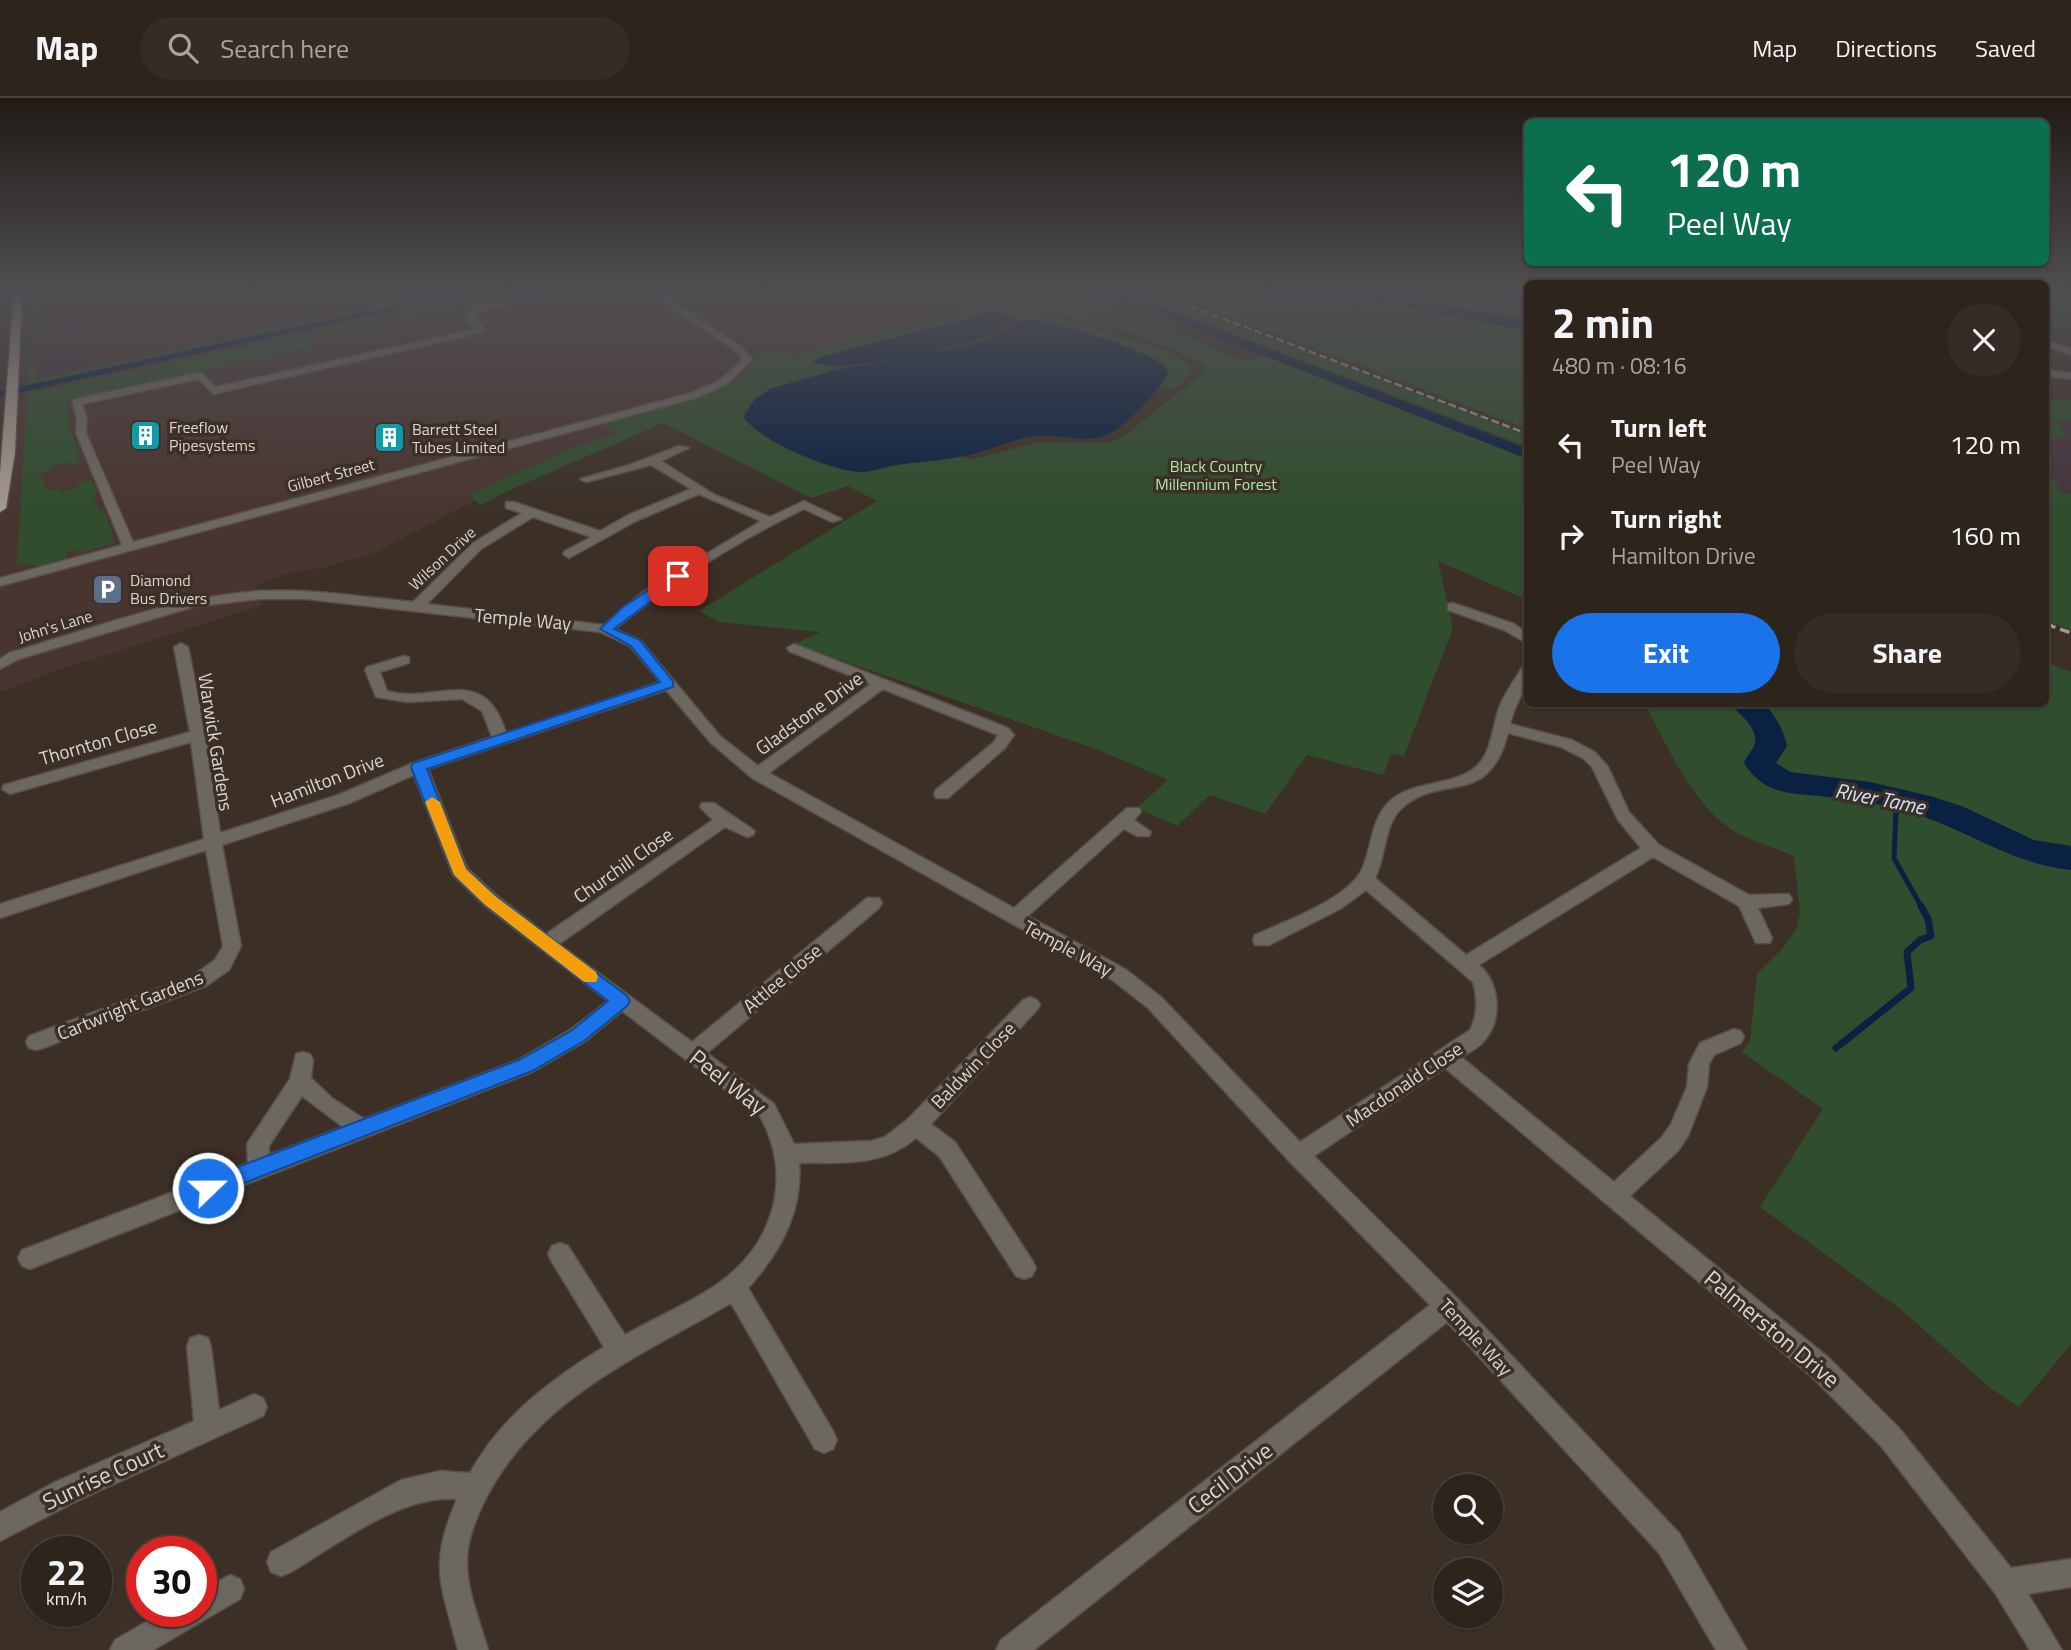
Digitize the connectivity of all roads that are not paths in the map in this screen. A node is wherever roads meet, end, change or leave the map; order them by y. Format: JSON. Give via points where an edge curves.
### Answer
{"nodes":[{"id":1,"x":15,"y":366,"type":"edge"},
{"id":2,"x":323,"y":366,"type":"edge"},
{"id":3,"x":741,"y":366,"type":"edge"},
{"id":4,"x":2049,"y":373,"type":"edge"},
{"id":5,"x":2071,"y":376,"type":"edge"},
{"id":6,"x":683,"y":449,"type":"dead end"},
{"id":7,"x":5,"y":453,"type":"edge"},
{"id":8,"x":653,"y":461,"type":"junction"},
{"id":9,"x":586,"y":479,"type":"dead end"},
{"id":10,"x":699,"y":490,"type":"junction"},
{"id":11,"x":510,"y":505,"type":"dead end"},
{"id":12,"x":0,"y":508,"type":"edge"},
{"id":13,"x":532,"y":512,"type":"junction"},
{"id":14,"x":836,"y":519,"type":"dead end"},
{"id":15,"x":771,"y":521,"type":"junction"},
{"id":16,"x":598,"y":535,"type":"junction"},
{"id":17,"x":129,"y":548,"type":"junction"},
{"id":18,"x":569,"y":554,"type":"dead end"},
{"id":19,"x":0,"y":582,"type":"edge"},
{"id":20,"x":202,"y":601,"type":"joint"},
{"id":21,"x":1453,"y":607,"type":"dead end"},
{"id":22,"x":414,"y":609,"type":"junction"},
{"id":23,"x":606,"y":629,"type":"junction"},
{"id":24,"x":1524,"y":637,"type":"edge"},
{"id":25,"x":181,"y":647,"type":"dead end"},
{"id":26,"x":794,"y":648,"type":"dead end"},
{"id":27,"x":404,"y":660,"type":"dead end"},
{"id":28,"x":0,"y":665,"type":"edge"},
{"id":29,"x":1524,"y":677,"type":"edge"},
{"id":30,"x":883,"y":682,"type":"junction"},
{"id":31,"x":668,"y":684,"type":"junction"},
{"id":32,"x":1503,"y":727,"type":"junction"},
{"id":33,"x":198,"y":735,"type":"junction"},
{"id":34,"x":500,"y":739,"type":"junction"},
{"id":35,"x":419,"y":767,"type":"junction"},
{"id":36,"x":758,"y":774,"type":"junction"},
{"id":37,"x":10,"y":789,"type":"dead end"},
{"id":38,"x":942,"y":794,"type":"dead end"},
{"id":39,"x":708,"y":807,"type":"dead end"},
{"id":40,"x":723,"y":820,"type":"junction"},
{"id":41,"x":747,"y":831,"type":"dead end"},
{"id":42,"x":1143,"y":832,"type":"dead end"},
{"id":43,"x":213,"y":842,"type":"junction"},
{"id":44,"x":1653,"y":849,"type":"junction"},
{"id":45,"x":1365,"y":880,"type":"junction"},
{"id":46,"x":1783,"y":899,"type":"dead end"},
{"id":47,"x":1746,"y":902,"type":"junction"},
{"id":48,"x":873,"y":903,"type":"dead end"},
{"id":49,"x":0,"y":911,"type":"edge"},
{"id":50,"x":1014,"y":919,"type":"junction"},
{"id":51,"x":1763,"y":938,"type":"dead end"},
{"id":52,"x":1262,"y":940,"type":"dead end"},
{"id":53,"x":546,"y":944,"type":"junction"},
{"id":54,"x":1467,"y":963,"type":"junction"},
{"id":55,"x":621,"y":1001,"type":"junction"},
{"id":56,"x":1030,"y":1005,"type":"dead end"},
{"id":57,"x":1734,"y":1037,"type":"dead end"},
{"id":58,"x":36,"y":1042,"type":"dead end"},
{"id":59,"x":692,"y":1054,"type":"junction"},
{"id":60,"x":1446,"y":1057,"type":"junction"},
{"id":61,"x":916,"y":1125,"type":"junction"},
{"id":62,"x":361,"y":1128,"type":"junction"},
{"id":63,"x":789,"y":1154,"type":"junction"},
{"id":64,"x":1298,"y":1155,"type":"junction"},
{"id":65,"x":258,"y":1168,"type":"junction"},
{"id":66,"x":1614,"y":1197,"type":"junction"},
{"id":67,"x":560,"y":1254,"type":"dead end"},
{"id":68,"x":30,"y":1258,"type":"dead end"},
{"id":69,"x":1024,"y":1268,"type":"dead end"},
{"id":70,"x":734,"y":1286,"type":"junction"},
{"id":71,"x":1448,"y":1306,"type":"junction"},
{"id":72,"x":199,"y":1347,"type":"dead end"},
{"id":73,"x":621,"y":1352,"type":"junction"},
{"id":74,"x":254,"y":1406,"type":"dead end"},
{"id":75,"x":208,"y":1427,"type":"junction"},
{"id":76,"x":824,"y":1440,"type":"dead end"},
{"id":77,"x":477,"y":1487,"type":"junction"},
{"id":78,"x":0,"y":1527,"type":"edge"},
{"id":79,"x":281,"y":1562,"type":"dead end"},
{"id":80,"x":2071,"y":1573,"type":"edge"},
{"id":81,"x":2004,"y":1583,"type":"junction"},
{"id":82,"x":230,"y":1589,"type":"dead end"},
{"id":83,"x":217,"y":1597,"type":"edge"},
{"id":84,"x":165,"y":1627,"type":"edge"},
{"id":85,"x":125,"y":1650,"type":"edge"},
{"id":86,"x":473,"y":1650,"type":"edge"},
{"id":87,"x":1011,"y":1650,"type":"edge"},
{"id":88,"x":1732,"y":1650,"type":"edge"},
{"id":89,"x":2047,"y":1650,"type":"edge"}],
"edges":[{"from":1,"to":7,"type":"main road"},
{"from":2,"to":17,"type":"street","via":[[213,391],[201,375],[76,402],[81,433]]},
{"from":3,"to":17,"type":"street","name":"Gilbert Street","via":[[720,386],[695,395]]},
{"from":4,"to":5,"type":"street"},
{"from":6,"to":8,"type":"street"},
{"from":7,"to":12,"type":"main road"},
{"from":8,"to":9,"type":"street"},
{"from":8,"to":10,"type":"street"},
{"from":10,"to":15,"type":"street"},
{"from":10,"to":16,"type":"street"},
{"from":11,"to":13,"type":"street"},
{"from":13,"to":16,"type":"street"},
{"from":13,"to":22,"type":"street","name":"Wilson Drive","via":[[477,546]]},
{"from":14,"to":15,"type":"street","via":[[804,505]]},
{"from":15,"to":23,"type":"street","via":[[648,595]]},
{"from":16,"to":18,"type":"street"},
{"from":17,"to":19,"type":"street","name":"Gilbert Street"},
{"from":20,"to":22,"type":"street","name":"Temple Way","via":[[306,595]]},
{"from":20,"to":28,"type":"street","name":"John's Lane","via":[[14,656]]},
{"from":21,"to":24,"type":"street","via":[[1509,627]]},
{"from":22,"to":23,"type":"street","name":"Temple Way"},
{"from":23,"to":31,"type":"street","name":"Temple Way","via":[[635,643]]},
{"from":25,"to":33,"type":"street","name":"Warwick Gardens"},
{"from":26,"to":30,"type":"street","name":"Gladstone Drive"},
{"from":27,"to":34,"type":"street","via":[[372,670],[381,694],[394,700],[449,694],[475,697],[489,709]]},
{"from":29,"to":32,"type":"street"},
{"from":30,"to":36,"type":"street","name":"Gladstone Drive"},
{"from":30,"to":38,"type":"street","name":"Gladstone Drive","via":[[1006,735]]},
{"from":31,"to":34,"type":"street","name":"Hamilton Drive"},
{"from":31,"to":36,"type":"street","name":"Temple Way","via":[[715,739]]},
{"from":32,"to":44,"type":"street","via":[[1563,743],[1592,759],[1612,797]]},
{"from":32,"to":45,"type":"street","via":[[1485,769],[1397,803],[1382,827]]},
{"from":33,"to":37,"type":"street","name":"Thornton Close"},
{"from":33,"to":43,"type":"street","name":"Warwick Gardens"},
{"from":34,"to":35,"type":"street","name":"Hamilton Drive"},
{"from":35,"to":43,"type":"street","name":"Hamilton Drive","via":[[344,799]]},
{"from":35,"to":53,"type":"street","name":"Peel Way","via":[[459,872]]},
{"from":36,"to":50,"type":"street","name":"Temple Way"},
{"from":39,"to":40,"type":"street"},
{"from":40,"to":41,"type":"street"},
{"from":40,"to":53,"type":"street","name":"Churchill Close"},
{"from":42,"to":50,"type":"street","via":[[1128,816]]},
{"from":43,"to":49,"type":"street","name":"Hamilton Drive"},
{"from":43,"to":58,"type":"street","name":"Cartwright Gardens","via":[[232,946],[222,965],[199,981]]},
{"from":44,"to":47,"type":"street"},
{"from":44,"to":54,"type":"street"},
{"from":45,"to":52,"type":"street","via":[[1348,895]]},
{"from":45,"to":54,"type":"street","name":"Macdonald Close"},
{"from":46,"to":47,"type":"street"},
{"from":47,"to":51,"type":"street"},
{"from":48,"to":59,"type":"street","name":"Attlee Close"},
{"from":50,"to":64,"type":"street","name":"Temple Way","via":[[1118,974],[1154,1002]]},
{"from":53,"to":55,"type":"street","name":"Peel Way"},
{"from":54,"to":60,"type":"street","name":"Macdonald Close","via":[[1487,993],[1486,1020],[1477,1036]]},
{"from":55,"to":59,"type":"street","name":"Peel Way"},
{"from":55,"to":62,"type":"street","via":[[577,1036],[525,1066]]},
{"from":56,"to":61,"type":"street","name":"Baldwin Close"},
{"from":57,"to":66,"type":"street","via":[[1707,1049],[1680,1129]]},
{"from":59,"to":63,"type":"street","name":"Peel Way","via":[[767,1110],[781,1130]]},
{"from":60,"to":64,"type":"street","name":"Macdonald Close"},
{"from":60,"to":66,"type":"street","name":"Palmerston Drive"},
{"from":61,"to":63,"type":"street","name":"Baldwin Close","via":[[892,1145],[872,1151]]},
{"from":61,"to":69,"type":"street","name":"Baldwin Close","via":[[947,1149]]},
{"from":62,"to":65,"type":"street"},
{"from":62,"to":65,"type":"street","via":[[325,1104],[301,1071],[258,1144]]},
{"from":63,"to":70,"type":"street","name":"Peel Way","via":[[787,1201],[775,1231]]},
{"from":64,"to":71,"type":"street","name":"Temple Way"},
{"from":65,"to":68,"type":"street"},
{"from":66,"to":81,"type":"street","name":"Palmerston Drive","via":[[1820,1367],[1890,1437]]},
{"from":67,"to":73,"type":"street"},
{"from":70,"to":73,"type":"street","name":"Peel Way"},
{"from":70,"to":76,"type":"street"},
{"from":71,"to":87,"type":"street","name":"Cecil Drive"},
{"from":71,"to":88,"type":"street","name":"Temple Way","via":[[1669,1543]]},
{"from":72,"to":75,"type":"street"},
{"from":73,"to":77,"type":"street","name":"Peel Way","via":[[566,1384],[527,1417],[497,1452]]},
{"from":74,"to":75,"type":"street","name":"Sunrise Court"},
{"from":75,"to":78,"type":"street","name":"Sunrise Court"},
{"from":77,"to":79,"type":"street","via":[[440,1484],[401,1493]]},
{"from":77,"to":86,"type":"street","name":"Peel Way","via":[[459,1526],[453,1567]]},
{"from":80,"to":81,"type":"street"},
{"from":81,"to":89,"type":"street","name":"Palmerston Drive"},
{"from":82,"to":83,"type":"street"},
{"from":84,"to":85,"type":"street"}]}
